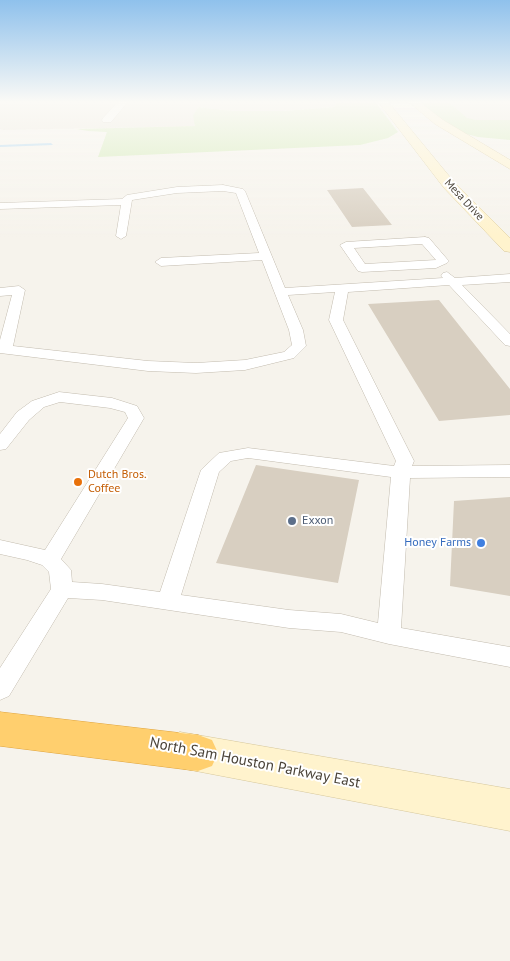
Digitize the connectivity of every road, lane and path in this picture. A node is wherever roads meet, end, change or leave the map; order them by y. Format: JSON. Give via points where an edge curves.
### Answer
{"nodes":[{"id":1,"x":420,"y":148,"type":"edge"},
{"id":2,"x":482,"y":148,"type":"edge"},
{"id":3,"x":510,"y":165,"type":"edge"},
{"id":4,"x":126,"y":202,"type":"junction"},
{"id":5,"x":0,"y":206,"type":"edge"},
{"id":6,"x":120,"y":236,"type":"dead end"},
{"id":7,"x":510,"y":247,"type":"edge"},
{"id":8,"x":266,"y":256,"type":"junction"},
{"id":9,"x":161,"y":262,"type":"dead end"},
{"id":10,"x":436,"y":264,"type":"junction"},
{"id":11,"x":510,"y":278,"type":"edge"},
{"id":12,"x":452,"y":282,"type":"junction"},
{"id":13,"x":342,"y":289,"type":"junction"},
{"id":14,"x":0,"y":292,"type":"edge"},
{"id":15,"x":280,"y":292,"type":"junction"},
{"id":16,"x":510,"y":342,"type":"edge"},
{"id":17,"x":2,"y":349,"type":"edge"},
{"id":18,"x":0,"y":445,"type":"edge"},
{"id":19,"x":510,"y":471,"type":"edge"},
{"id":20,"x":401,"y":474,"type":"junction"},
{"id":21,"x":0,"y":547,"type":"edge"},
{"id":22,"x":50,"y":560,"type":"junction"},
{"id":23,"x":62,"y":590,"type":"junction"},
{"id":24,"x":168,"y":601,"type":"junction"},
{"id":25,"x":389,"y":635,"type":"junction"},
{"id":26,"x":510,"y":657,"type":"edge"},
{"id":27,"x":0,"y":689,"type":"edge"},
{"id":28,"x":0,"y":714,"type":"edge"},
{"id":29,"x":0,"y":728,"type":"edge"},
{"id":30,"x":198,"y":753,"type":"junction"},
{"id":31,"x":510,"y":810,"type":"edge"}],
"edges":[{"from":1,"to":7,"type":"street","name":"Mesa Drive","via":[[449,185]]},
{"from":2,"to":3,"type":"street"},
{"from":4,"to":5,"type":"lane"},
{"from":4,"to":6,"type":"lane"},
{"from":4,"to":8,"type":"lane","via":[[127,198],[177,190],[223,188],[240,191]]},
{"from":8,"to":9,"type":"lane"},
{"from":8,"to":15,"type":"lane"},
{"from":10,"to":10,"type":"lane","via":[[443,261],[424,240],[346,245],[362,268]]},
{"from":10,"to":12,"type":"lane"},
{"from":11,"to":12,"type":"lane"},
{"from":12,"to":13,"type":"lane"},
{"from":12,"to":16,"type":"lane"},
{"from":13,"to":15,"type":"lane"},
{"from":13,"to":20,"type":"lane","via":[[336,320],[405,461]]},
{"from":14,"to":17,"type":"lane","via":[[19,290]]},
{"from":15,"to":17,"type":"lane","via":[[299,346],[289,355],[246,365],[148,366]]},
{"from":18,"to":22,"type":"lane","via":[[23,416],[38,404],[58,397],[112,403],[131,409],[136,418]]},
{"from":19,"to":20,"type":"lane"},
{"from":20,"to":24,"type":"lane","via":[[383,469],[248,453],[225,456],[210,470]]},
{"from":20,"to":25,"type":"lane"},
{"from":21,"to":22,"type":"lane","via":[[32,552]]},
{"from":22,"to":23,"type":"lane","via":[[60,570]]},
{"from":23,"to":24,"type":"lane"},
{"from":23,"to":27,"type":"lane"},
{"from":24,"to":25,"type":"lane","via":[[289,619],[341,623]]},
{"from":25,"to":26,"type":"lane"},
{"from":28,"to":30,"type":"street","name":"North Sam Houston Parkway East"},
{"from":29,"to":30,"type":"highway"},
{"from":30,"to":31,"type":"street","name":"North Sam Houston Parkway East"}]}
